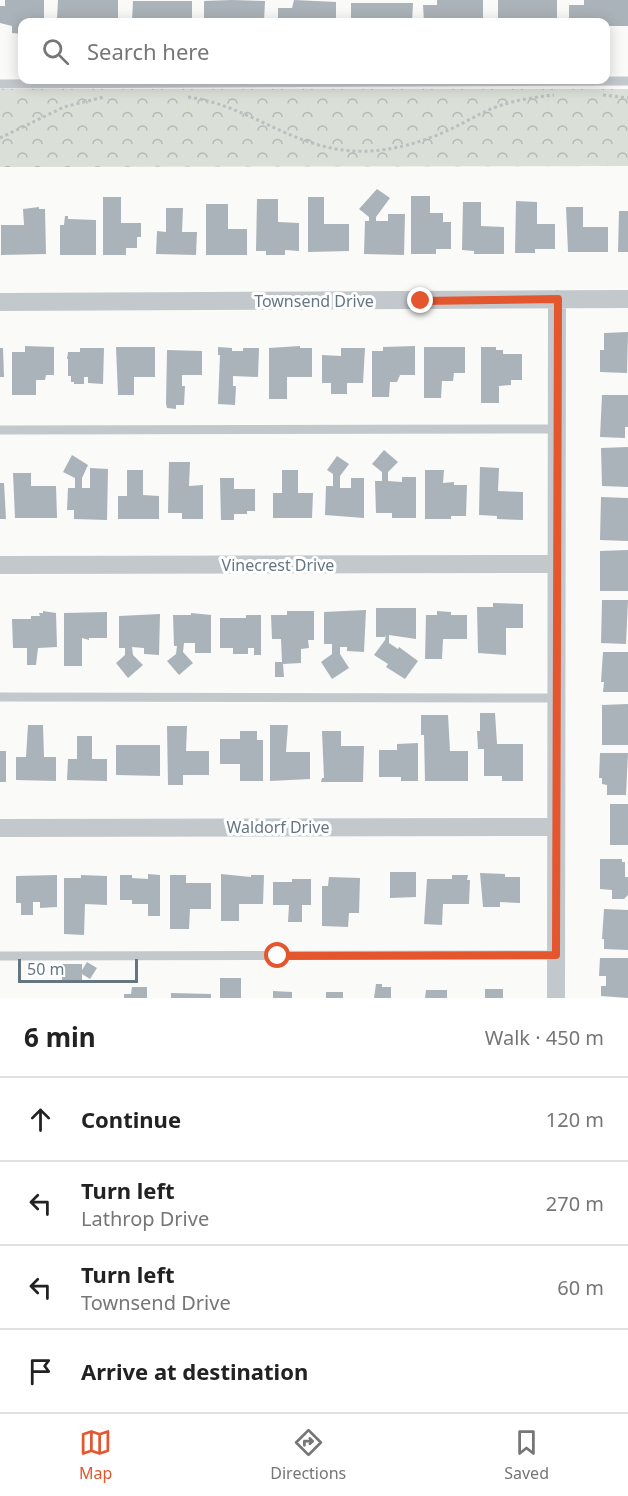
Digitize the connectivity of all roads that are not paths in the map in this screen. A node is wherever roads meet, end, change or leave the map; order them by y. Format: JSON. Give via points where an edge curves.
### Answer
{"nodes":[{"id":1,"x":610,"y":81,"type":"edge"},
{"id":2,"x":628,"y":81,"type":"edge"},
{"id":3,"x":0,"y":84,"type":"edge"},
{"id":4,"x":18,"y":84,"type":"edge"},
{"id":5,"x":558,"y":299,"type":"junction"},
{"id":6,"x":628,"y":299,"type":"edge"},
{"id":7,"x":0,"y":302,"type":"edge"},
{"id":8,"x":557,"y":429,"type":"junction"},
{"id":9,"x":0,"y":430,"type":"edge"},
{"id":10,"x":556,"y":564,"type":"junction"},
{"id":11,"x":0,"y":566,"type":"edge"},
{"id":12,"x":0,"y":697,"type":"edge"},
{"id":13,"x":556,"y":698,"type":"junction"},
{"id":14,"x":556,"y":827,"type":"junction"},
{"id":15,"x":0,"y":828,"type":"edge"},
{"id":16,"x":556,"y":955,"type":"junction"},
{"id":17,"x":0,"y":956,"type":"edge"},
{"id":18,"x":556,"y":998,"type":"edge"}],
"edges":[{"from":1,"to":2,"type":"lane"},
{"from":3,"to":4,"type":"lane"},
{"from":5,"to":6,"type":"street","name":"Townsend Drive"},
{"from":5,"to":7,"type":"street","name":"Townsend Drive"},
{"from":5,"to":8,"type":"street"},
{"from":8,"to":9,"type":"lane"},
{"from":8,"to":10,"type":"street"},
{"from":10,"to":11,"type":"street","name":"Vinecrest Drive"},
{"from":10,"to":13,"type":"street"},
{"from":12,"to":13,"type":"lane"},
{"from":13,"to":14,"type":"street"},
{"from":14,"to":15,"type":"street","name":"Waldorf Drive"},
{"from":14,"to":16,"type":"street"},
{"from":16,"to":17,"type":"lane"},
{"from":16,"to":18,"type":"street"}]}
